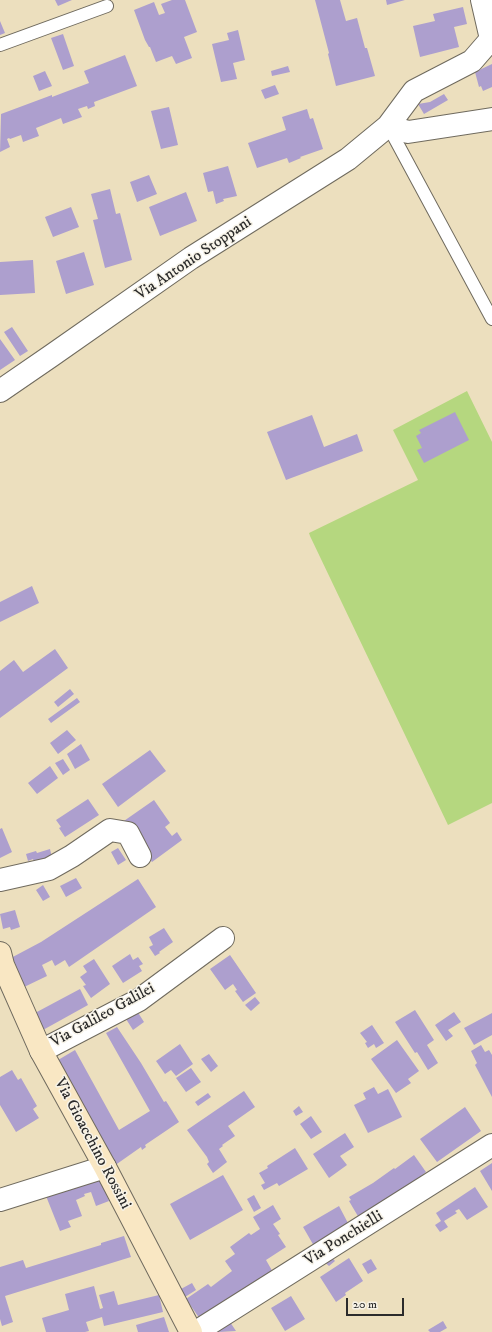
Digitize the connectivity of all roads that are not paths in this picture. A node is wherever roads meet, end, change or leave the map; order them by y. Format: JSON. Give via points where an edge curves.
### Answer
{"nodes":[{"id":1,"x":482,"y":0,"type":"edge"},
{"id":2,"x":107,"y":6,"type":"dead end"},
{"id":3,"x":0,"y":45,"type":"edge"},
{"id":4,"x":492,"y":119,"type":"edge"},
{"id":5,"x":388,"y":126,"type":"junction"},
{"id":6,"x":492,"y":319,"type":"edge"},
{"id":7,"x":0,"y":390,"type":"edge"},
{"id":8,"x":140,"y":856,"type":"dead end"},
{"id":9,"x":0,"y":880,"type":"edge"},
{"id":10,"x":223,"y":938,"type":"dead end"},
{"id":11,"x":1,"y":961,"type":"edge"},
{"id":12,"x":41,"y":1051,"type":"junction"},
{"id":13,"x":492,"y":1145,"type":"edge"},
{"id":14,"x":105,"y":1167,"type":"junction"},
{"id":15,"x":0,"y":1200,"type":"edge"},
{"id":16,"x":191,"y":1332,"type":"edge"},
{"id":17,"x":196,"y":1332,"type":"edge"}],
"edges":[{"from":1,"to":5,"type":"street","name":"Via Antonio Stoppani","via":[[491,39],[472,61],[414,91]]},
{"from":2,"to":3,"type":"lane"},
{"from":4,"to":5,"type":"street","via":[[408,132]]},
{"from":5,"to":6,"type":"lane"},
{"from":5,"to":7,"type":"street","name":"Via Antonio Stoppani","via":[[348,159],[191,258]]},
{"from":8,"to":9,"type":"street","via":[[128,833],[110,830],[49,869]]},
{"from":10,"to":12,"type":"street","name":"Via Galileo Galilei","via":[[139,1000]]},
{"from":11,"to":12,"type":"main road","name":"Via Gioacchino Rossini"},
{"from":12,"to":14,"type":"main road","name":"Via Gioacchino Rossini"},
{"from":13,"to":17,"type":"street","name":"Via Ponchielli"},
{"from":14,"to":15,"type":"street"},
{"from":14,"to":16,"type":"main road","name":"Via Gioacchino Rossini"}]}
